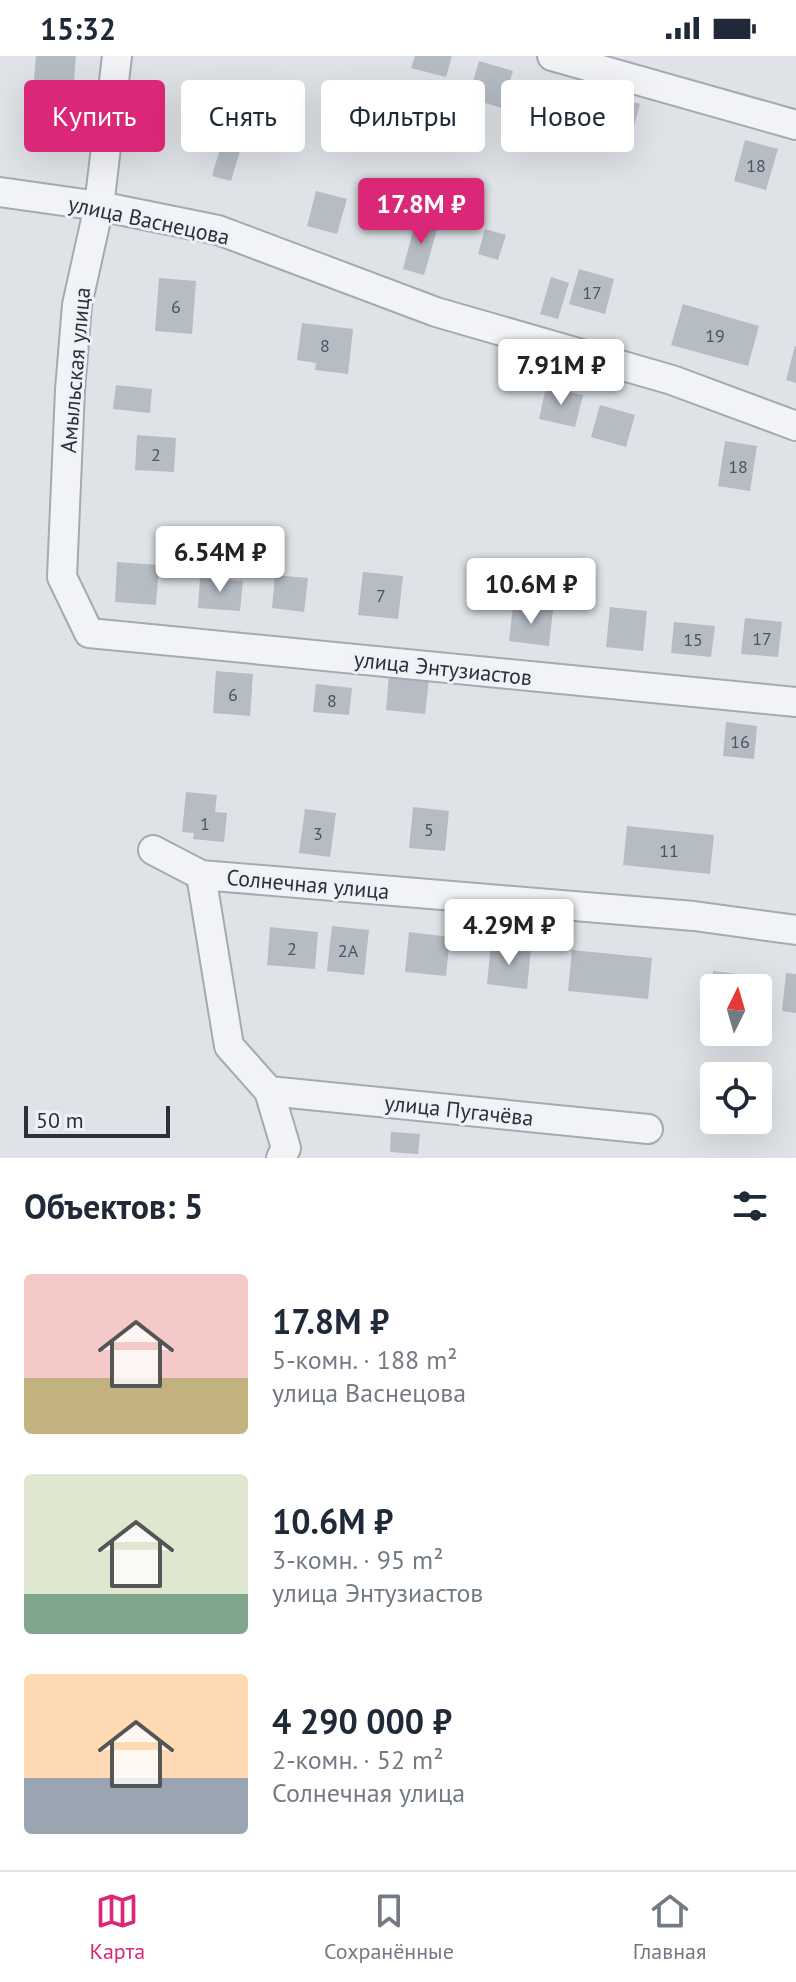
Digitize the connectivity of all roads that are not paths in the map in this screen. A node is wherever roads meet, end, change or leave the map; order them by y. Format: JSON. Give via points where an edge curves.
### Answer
{"nodes":[{"id":1,"x":117,"y":56,"type":"edge"},
{"id":2,"x":552,"y":56,"type":"edge"},
{"id":3,"x":796,"y":125,"type":"edge"},
{"id":4,"x":0,"y":192,"type":"edge"},
{"id":5,"x":99,"y":206,"type":"junction"},
{"id":6,"x":796,"y":426,"type":"edge"},
{"id":7,"x":89,"y":633,"type":"joint"},
{"id":8,"x":796,"y":702,"type":"edge"},
{"id":9,"x":153,"y":850,"type":"dead end"},
{"id":10,"x":201,"y":875,"type":"junction"},
{"id":11,"x":796,"y":930,"type":"edge"},
{"id":12,"x":269,"y":1091,"type":"junction"},
{"id":13,"x":648,"y":1129,"type":"dead end"},
{"id":14,"x":281,"y":1158,"type":"edge"}],
"edges":[{"from":1,"to":5,"type":"street","name":"Амыльская улица"},
{"from":2,"to":3,"type":"street"},
{"from":4,"to":5,"type":"street","name":"улица Васнецова"},
{"from":5,"to":6,"type":"street","name":"улица Васнецова","via":[[218,230],[436,312],[672,380]]},
{"from":5,"to":7,"type":"street","name":"Амыльская улица","via":[[77,305],[62,577]]},
{"from":7,"to":8,"type":"street","name":"улица Энтузиастов"},
{"from":9,"to":10,"type":"street"},
{"from":10,"to":11,"type":"street","name":"Солнечная улица","via":[[694,916]]},
{"from":10,"to":12,"type":"street","via":[[229,1046]]},
{"from":12,"to":13,"type":"street","name":"улица Пугачёва"},
{"from":12,"to":14,"type":"street","via":[[286,1148]]}]}
